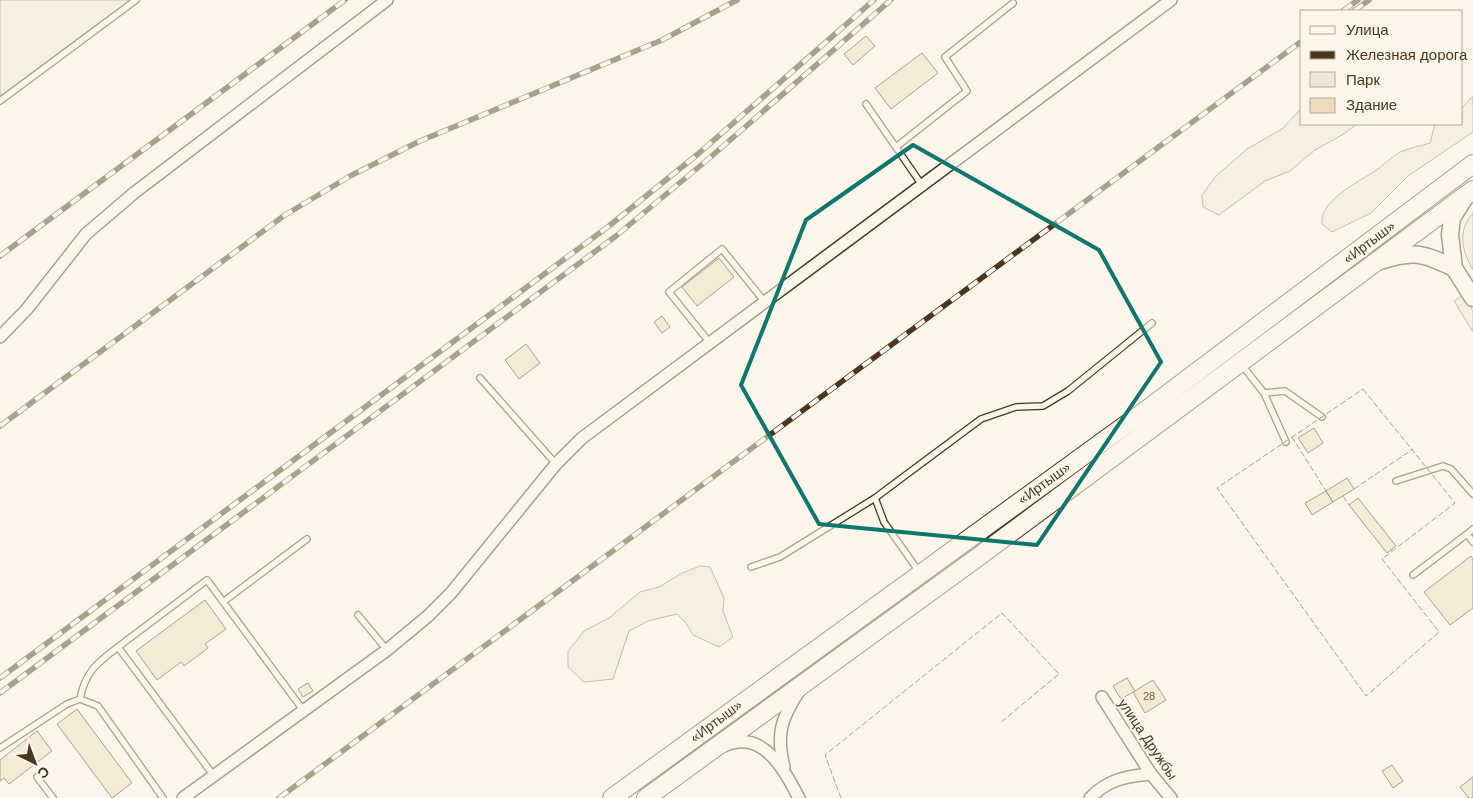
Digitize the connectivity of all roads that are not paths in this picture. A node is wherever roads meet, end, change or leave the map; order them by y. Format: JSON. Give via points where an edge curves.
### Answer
{"nodes":[{"id":1,"x":136,"y":0,"type":"edge"},
{"id":2,"x":387,"y":0,"type":"edge"},
{"id":3,"x":1171,"y":0,"type":"edge"},
{"id":4,"x":1013,"y":3,"type":"dead end"},
{"id":5,"x":0,"y":101,"type":"edge"},
{"id":6,"x":866,"y":104,"type":"dead end"},
{"id":7,"x":896,"y":147,"type":"junction"},
{"id":8,"x":1473,"y":164,"type":"edge"},
{"id":9,"x":922,"y":185,"type":"junction"},
{"id":10,"x":1470,"y":192,"type":"edge"},
{"id":11,"x":1378,"y":261,"type":"junction"},
{"id":12,"x":1454,"y":268,"type":"junction"},
{"id":13,"x":1473,"y":298,"type":"edge"},
{"id":14,"x":764,"y":302,"type":"junction"},
{"id":15,"x":1152,"y":323,"type":"dead end"},
{"id":16,"x":0,"y":337,"type":"edge"},
{"id":17,"x":710,"y":343,"type":"junction"},
{"id":18,"x":1240,"y":364,"type":"junction"},
{"id":19,"x":480,"y":378,"type":"dead end"},
{"id":20,"x":1264,"y":393,"type":"junction"},
{"id":21,"x":1322,"y":417,"type":"dead end"},
{"id":22,"x":1286,"y":442,"type":"dead end"},
{"id":23,"x":556,"y":464,"type":"junction"},
{"id":24,"x":1396,"y":481,"type":"dead end"},
{"id":25,"x":1473,"y":494,"type":"edge"},
{"id":26,"x":875,"y":498,"type":"junction"},
{"id":27,"x":1473,"y":529,"type":"edge"},
{"id":28,"x":1467,"y":534,"type":"junction"},
{"id":29,"x":307,"y":540,"type":"dead end"},
{"id":30,"x":1473,"y":542,"type":"edge"},
{"id":31,"x":751,"y":568,"type":"dead end"},
{"id":32,"x":920,"y":573,"type":"junction"},
{"id":33,"x":1413,"y":575,"type":"dead end"},
{"id":34,"x":223,"y":602,"type":"junction"},
{"id":35,"x":358,"y":615,"type":"dead end"},
{"id":36,"x":118,"y":647,"type":"junction"},
{"id":37,"x":387,"y":650,"type":"junction"},
{"id":38,"x":803,"y":684,"type":"junction"},
{"id":39,"x":1102,"y":697,"type":"dead end"},
{"id":40,"x":80,"y":699,"type":"junction"},
{"id":41,"x":303,"y":710,"type":"junction"},
{"id":42,"x":0,"y":748,"type":"edge"},
{"id":43,"x":707,"y":754,"type":"junction"},
{"id":44,"x":786,"y":774,"type":"junction"},
{"id":45,"x":1151,"y":774,"type":"junction"},
{"id":46,"x":214,"y":776,"type":"junction"},
{"id":47,"x":37,"y":777,"type":"dead end"},
{"id":48,"x":53,"y":798,"type":"edge"},
{"id":49,"x":163,"y":798,"type":"edge"},
{"id":50,"x":183,"y":798,"type":"edge"},
{"id":51,"x":612,"y":798,"type":"edge"},
{"id":52,"x":646,"y":798,"type":"edge"},
{"id":53,"x":799,"y":798,"type":"edge"},
{"id":54,"x":1090,"y":798,"type":"edge"},
{"id":55,"x":1170,"y":798,"type":"edge"}],
"edges":[{"from":1,"to":5,"type":"lane"},
{"from":2,"to":16,"type":"street","via":[[134,193],[86,234],[27,309]]},
{"from":3,"to":9,"type":"street"},
{"from":4,"to":7,"type":"lane","via":[[945,56],[967,91]]},
{"from":6,"to":7,"type":"lane"},
{"from":7,"to":9,"type":"lane"},
{"from":8,"to":32,"type":"main road","name":"«Иртыш»","via":[[1149,408]]},
{"from":9,"to":14,"type":"street"},
{"from":10,"to":11,"type":"main road","name":"«Иртыш»"},
{"from":10,"to":12,"type":"street","via":[[1452,218],[1450,235]]},
{"from":11,"to":12,"type":"street","via":[[1401,254],[1427,255]]},
{"from":11,"to":18,"type":"main road","name":"«Иртыш»"},
{"from":12,"to":13,"type":"street"},
{"from":14,"to":17,"type":"street"},
{"from":14,"to":17,"type":"lane","via":[[722,249],[669,292]]},
{"from":15,"to":26,"type":"lane","via":[[1068,391],[1043,406],[1016,407],[981,420]]},
{"from":17,"to":23,"type":"street","via":[[582,438]]},
{"from":18,"to":20,"type":"lane"},
{"from":18,"to":38,"type":"main road","name":"«Иртыш»"},
{"from":19,"to":23,"type":"lane"},
{"from":20,"to":21,"type":"lane","via":[[1285,391]]},
{"from":20,"to":22,"type":"lane"},
{"from":23,"to":37,"type":"street","via":[[451,593]]},
{"from":24,"to":25,"type":"lane","via":[[1443,466],[1451,469]]},
{"from":26,"to":31,"type":"lane","via":[[780,557]]},
{"from":26,"to":32,"type":"lane","via":[[884,522]]},
{"from":27,"to":28,"type":"lane"},
{"from":28,"to":30,"type":"lane"},
{"from":28,"to":33,"type":"lane"},
{"from":29,"to":34,"type":"lane"},
{"from":32,"to":51,"type":"main road","name":"«Иртыш»"},
{"from":34,"to":36,"type":"lane","via":[[207,580]]},
{"from":34,"to":41,"type":"lane"},
{"from":35,"to":37,"type":"lane"},
{"from":36,"to":40,"type":"lane","via":[[97,662],[83,682]]},
{"from":36,"to":46,"type":"lane"},
{"from":37,"to":41,"type":"street"},
{"from":38,"to":43,"type":"main road","name":"«Иртыш»"},
{"from":38,"to":44,"type":"street","via":[[785,714],[780,730],[780,750]]},
{"from":39,"to":45,"type":"street","name":"улица Дружбы"},
{"from":40,"to":42,"type":"lane","via":[[67,704]]},
{"from":40,"to":49,"type":"lane","via":[[98,706]]},
{"from":41,"to":46,"type":"street"},
{"from":43,"to":44,"type":"street","via":[[733,743],[755,745],[774,756]]},
{"from":43,"to":52,"type":"main road","name":"«Иртыш»"},
{"from":44,"to":53,"type":"street"},
{"from":45,"to":54,"type":"street","via":[[1113,780]]},
{"from":45,"to":55,"type":"street","name":"улица Дружбы"},
{"from":46,"to":50,"type":"street"},
{"from":47,"to":48,"type":"lane"}]}
